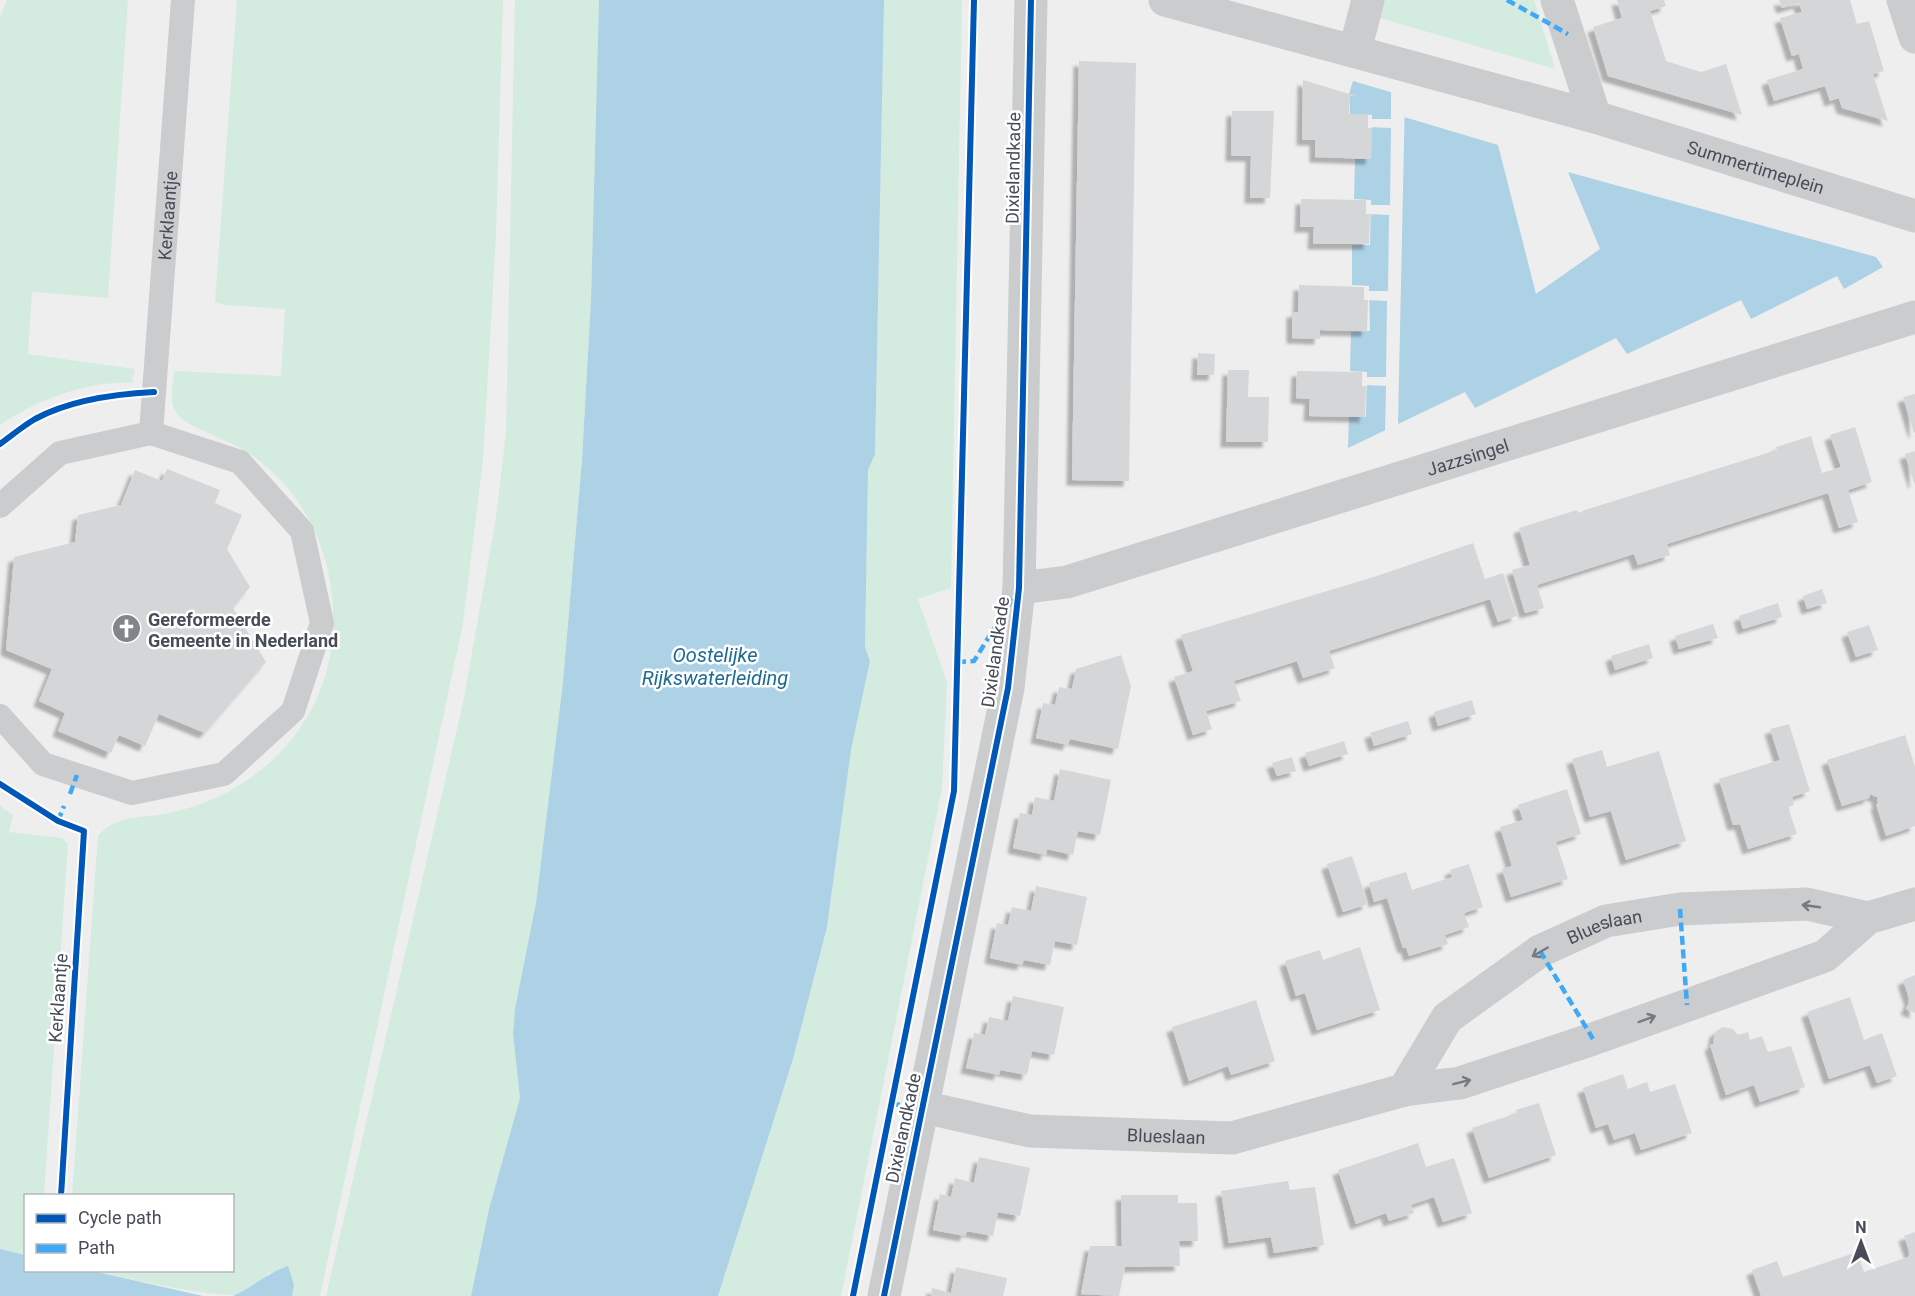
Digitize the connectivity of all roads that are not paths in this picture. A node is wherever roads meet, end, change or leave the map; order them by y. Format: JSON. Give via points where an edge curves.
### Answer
{"nodes":[{"id":1,"x":183,"y":0,"type":"edge"},
{"id":2,"x":1031,"y":0,"type":"edge"},
{"id":3,"x":1165,"y":0,"type":"edge"},
{"id":4,"x":1368,"y":0,"type":"edge"},
{"id":5,"x":1557,"y":0,"type":"edge"},
{"id":6,"x":1903,"y":0,"type":"edge"},
{"id":7,"x":1915,"y":37,"type":"edge"},
{"id":8,"x":1355,"y":50,"type":"junction"},
{"id":9,"x":1595,"y":117,"type":"junction"},
{"id":10,"x":1915,"y":216,"type":"edge"},
{"id":11,"x":1915,"y":317,"type":"edge"},
{"id":12,"x":151,"y":433,"type":"junction"},
{"id":13,"x":0,"y":506,"type":"edge"},
{"id":14,"x":1019,"y":588,"type":"junction"},
{"id":15,"x":0,"y":716,"type":"edge"},
{"id":16,"x":1915,"y":904,"type":"edge"},
{"id":17,"x":1868,"y":918,"type":"junction"},
{"id":18,"x":1404,"y":1090,"type":"junction"},
{"id":19,"x":923,"y":1107,"type":"junction"},
{"id":20,"x":884,"y":1296,"type":"edge"}],
"edges":[{"from":1,"to":12,"type":"lane","name":"Kerklaantje"},
{"from":2,"to":14,"type":"street","name":"Dixielandkade"},
{"from":3,"to":8,"type":"street","name":"Summertimeplein"},
{"from":4,"to":8,"type":"street"},
{"from":5,"to":9,"type":"street"},
{"from":6,"to":7,"type":"street"},
{"from":8,"to":9,"type":"street","name":"Summertimeplein"},
{"from":9,"to":10,"type":"street","name":"Summertimeplein"},
{"from":11,"to":14,"type":"street","name":"Jazzsingel","via":[[1067,582]]},
{"from":12,"to":13,"type":"lane","via":[[60,453]]},
{"from":12,"to":15,"type":"lane","via":[[240,462],[302,531],[322,623],[293,711],[224,774],[132,793],[43,764]]},
{"from":14,"to":19,"type":"street","name":"Dixielandkade","via":[[1008,688]]},
{"from":16,"to":17,"type":"street","name":"Blueslaan"},
{"from":18,"to":17,"type":"street","name":"Blueslaan","one_way":true,"via":[[1460,1083],[1825,956]]},
{"from":17,"to":18,"type":"street","name":"Blueslaan","one_way":true,"via":[[1807,904],[1680,909],[1606,921],[1540,951],[1448,1018]]},
{"from":18,"to":19,"type":"street","name":"Blueslaan","via":[[1232,1138],[1030,1131]]},
{"from":19,"to":20,"type":"street","name":"Dixielandkade"}]}
